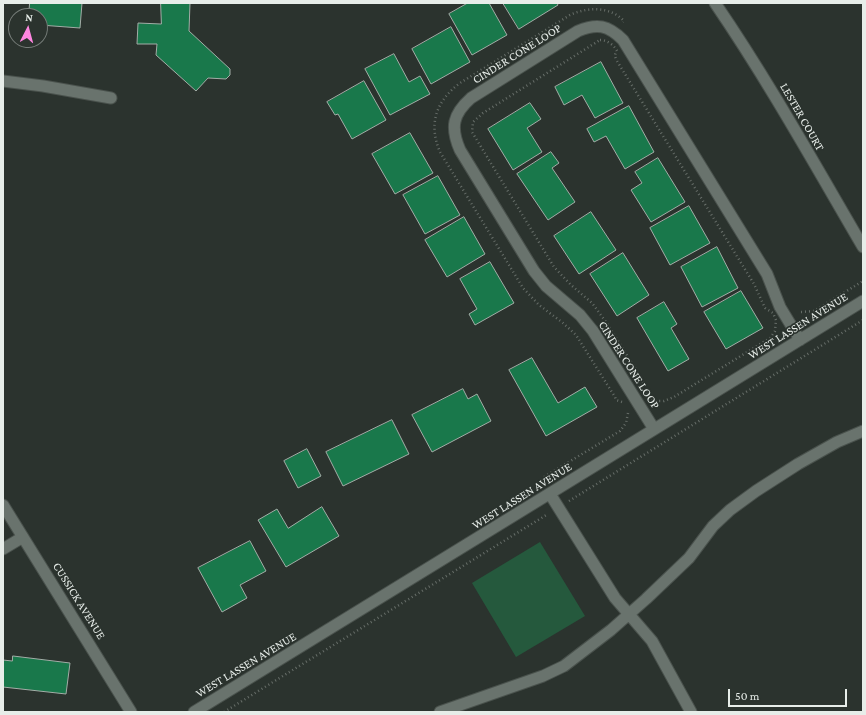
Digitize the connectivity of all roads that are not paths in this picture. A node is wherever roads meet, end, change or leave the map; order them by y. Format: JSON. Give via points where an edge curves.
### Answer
{"nodes":[{"id":1,"x":715,"y":3,"type":"edge"},
{"id":2,"x":3,"y":81,"type":"edge"},
{"id":3,"x":111,"y":98,"type":"dead end"},
{"id":4,"x":863,"y":247,"type":"edge"},
{"id":5,"x":863,"y":301,"type":"edge"},
{"id":6,"x":800,"y":340,"type":"junction"},
{"id":7,"x":654,"y":429,"type":"junction"},
{"id":8,"x":863,"y":431,"type":"edge"},
{"id":9,"x":550,"y":494,"type":"junction"},
{"id":10,"x":3,"y":505,"type":"edge"},
{"id":11,"x":23,"y":537,"type":"junction"},
{"id":12,"x":3,"y":549,"type":"edge"},
{"id":13,"x":628,"y":614,"type":"junction"},
{"id":14,"x":131,"y":712,"type":"edge"},
{"id":15,"x":194,"y":712,"type":"edge"},
{"id":16,"x":440,"y":712,"type":"edge"},
{"id":17,"x":692,"y":712,"type":"edge"}],
"edges":[{"from":1,"to":4,"type":"street","name":"LESTER COURT","via":[[764,78]]},
{"from":2,"to":3,"type":"street"},
{"from":5,"to":6,"type":"street","name":"WEST LASSEN AVENUE"},
{"from":6,"to":7,"type":"street","name":"WEST LASSEN AVENUE"},
{"from":6,"to":7,"type":"street","name":"CINDER CONE LOOP","via":[[780,307],[767,274],[622,40],[606,27],[587,27],[578,31],[461,106],[456,115],[454,133],[460,150],[534,271],[593,331]]},
{"from":7,"to":9,"type":"street","name":"WEST LASSEN AVENUE"},
{"from":8,"to":13,"type":"street","via":[[798,464],[730,510],[713,526],[684,562]]},
{"from":9,"to":13,"type":"street","via":[[615,598]]},
{"from":9,"to":15,"type":"street","name":"WEST LASSEN AVENUE"},
{"from":10,"to":11,"type":"street","name":"CUSSICK AVENUE"},
{"from":11,"to":12,"type":"street"},
{"from":11,"to":14,"type":"street","name":"CUSSICK AVENUE"},
{"from":13,"to":16,"type":"street","via":[[575,658],[553,672]]},
{"from":13,"to":17,"type":"street","via":[[652,641]]}]}
